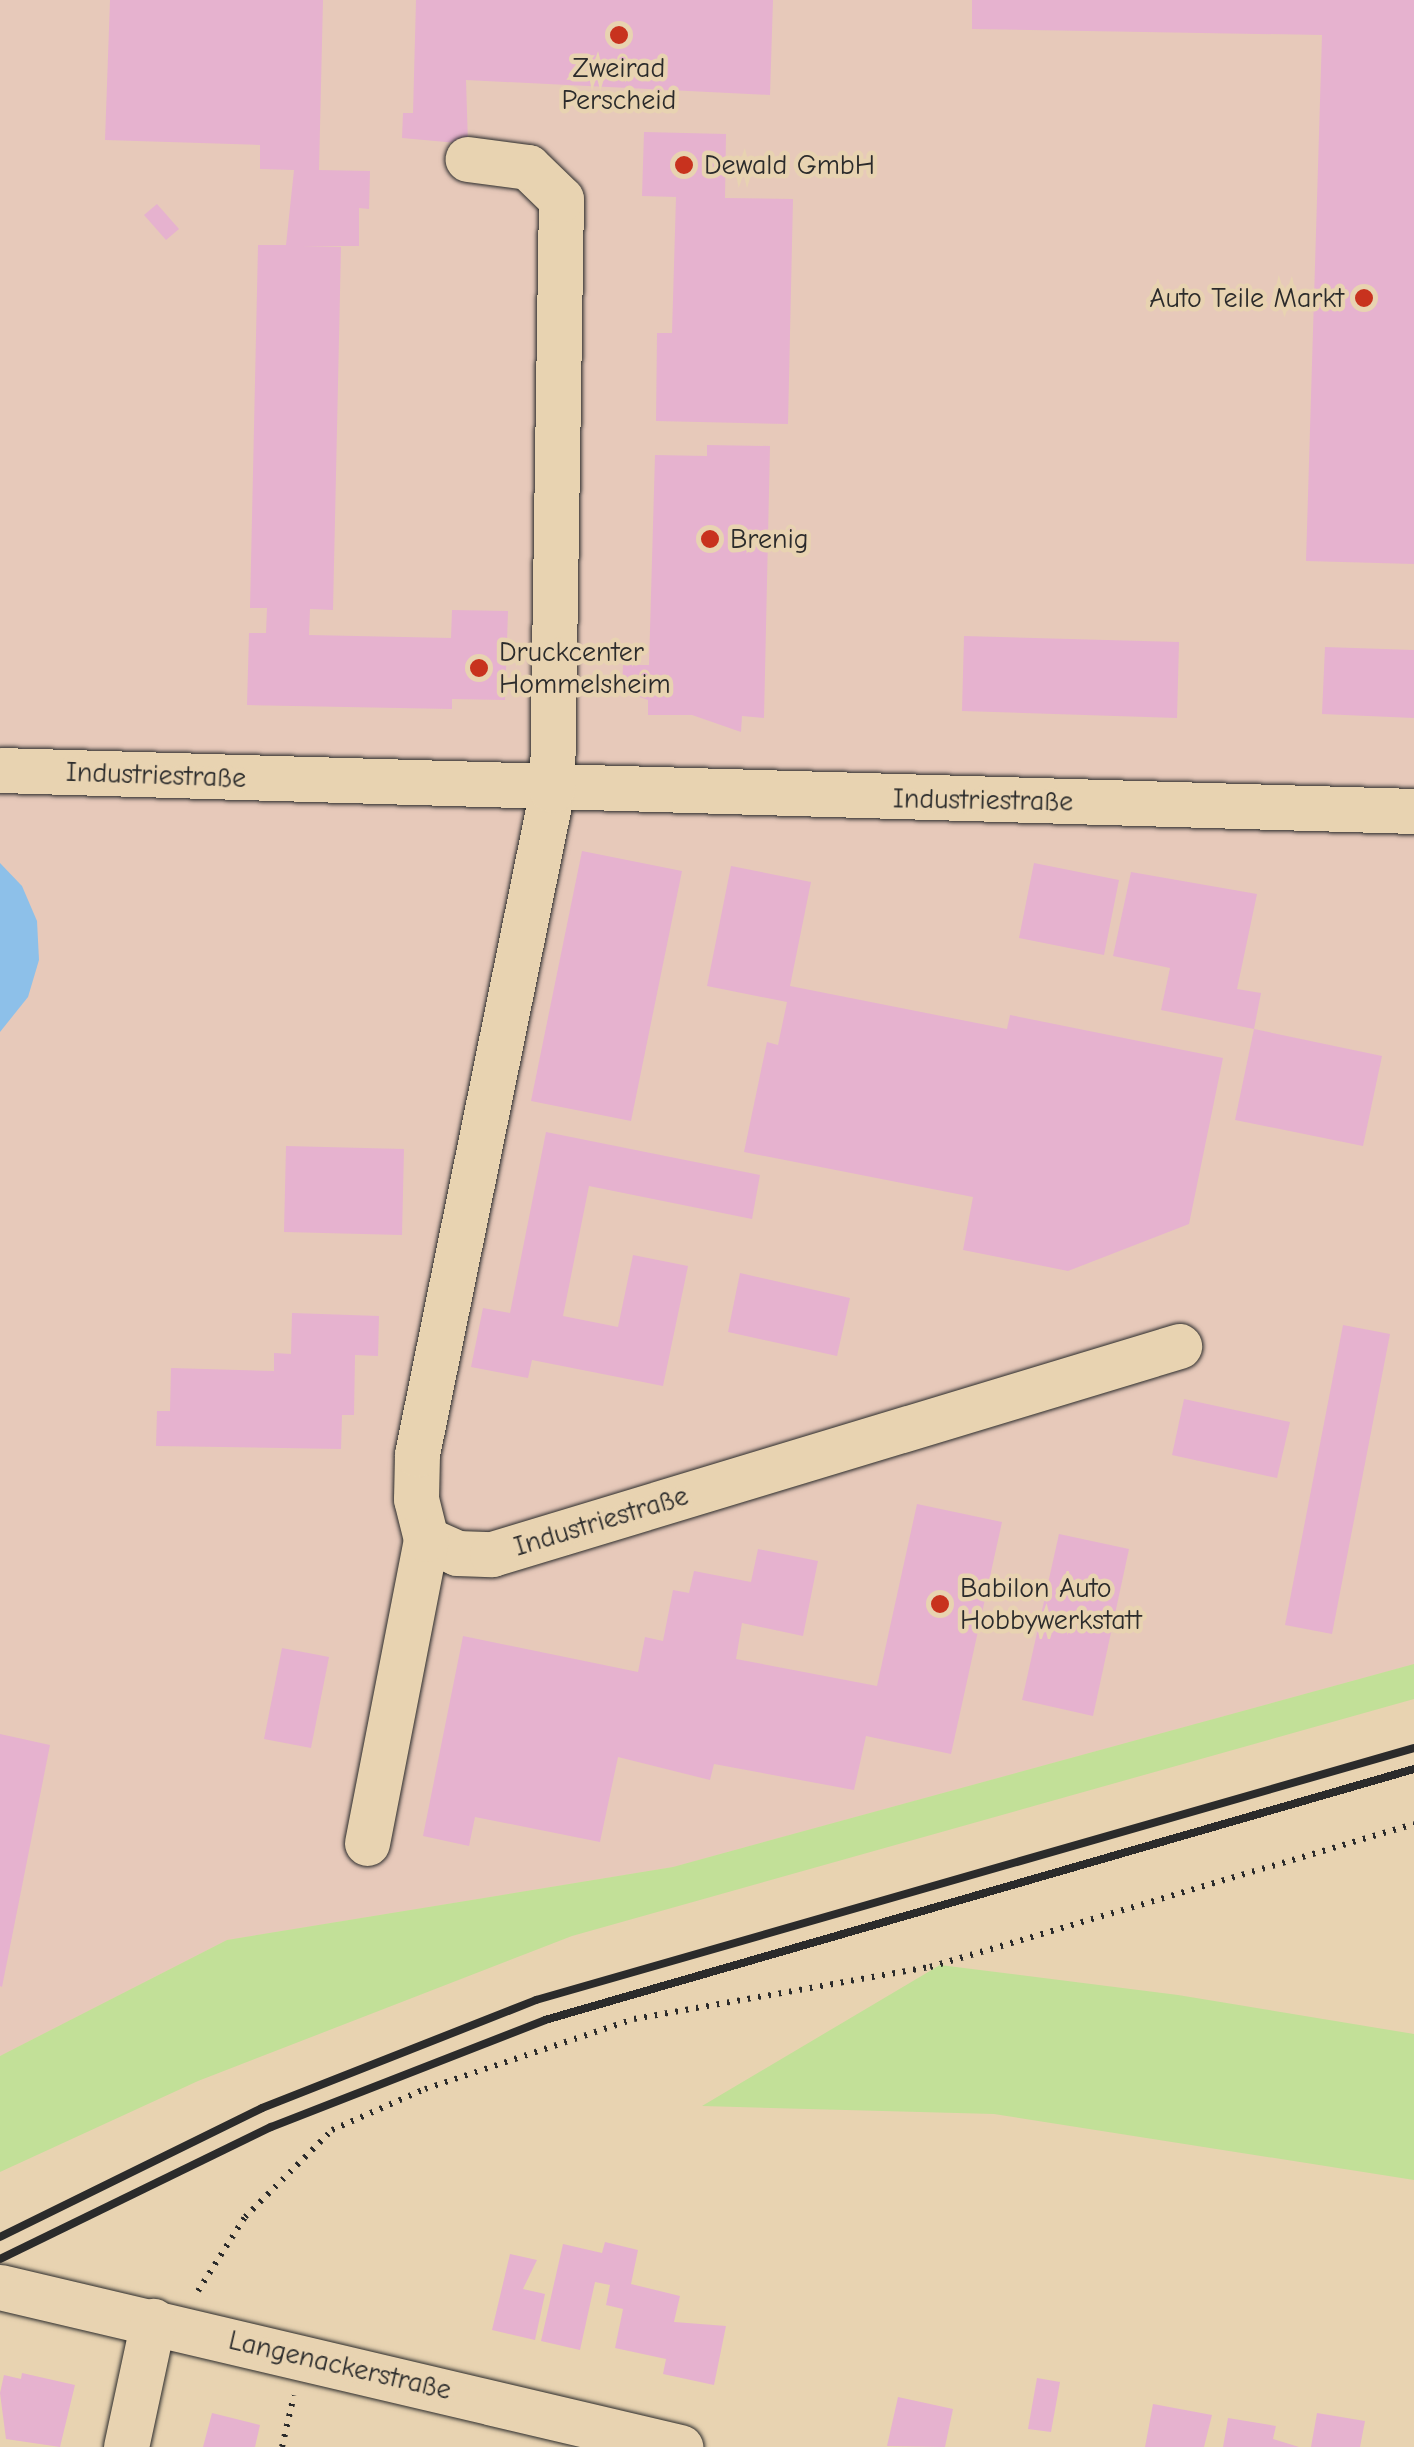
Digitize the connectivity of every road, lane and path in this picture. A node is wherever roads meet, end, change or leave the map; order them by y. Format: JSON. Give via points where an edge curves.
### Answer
{"nodes":[{"id":1,"x":468,"y":159,"type":"dead end"},
{"id":2,"x":0,"y":770,"type":"edge"},
{"id":3,"x":552,"y":790,"type":"junction"},
{"id":4,"x":1414,"y":811,"type":"edge"},
{"id":5,"x":1179,"y":1346,"type":"dead end"},
{"id":6,"x":426,"y":1539,"type":"junction"},
{"id":7,"x":1414,"y":1824,"type":"edge"},
{"id":8,"x":367,"y":1843,"type":"dead end"},
{"id":9,"x":0,"y":2286,"type":"edge"},
{"id":10,"x":169,"y":2324,"type":"junction"},
{"id":11,"x":126,"y":2447,"type":"edge"},
{"id":12,"x":680,"y":2447,"type":"edge"}],
"edges":[{"from":1,"to":3,"type":"street","via":[[528,168],[560,199]]},
{"from":2,"to":3,"type":"street","name":"Industriestraße"},
{"from":3,"to":4,"type":"street","name":"Industriestraße"},
{"from":3,"to":6,"type":"street","via":[[416,1454],[416,1499]]},
{"from":5,"to":6,"type":"street","name":"Industriestraße","via":[[492,1554],[457,1553]]},
{"from":6,"to":8,"type":"street"},
{"from":7,"to":10,"type":"path","via":[[930,1966],[634,2020],[425,2089],[332,2130],[262,2196]]},
{"from":9,"to":10,"type":"street","name":"Langenackerstraße"},
{"from":10,"to":11,"type":"street"},
{"from":10,"to":12,"type":"street","name":"Langenackerstraße"}]}
